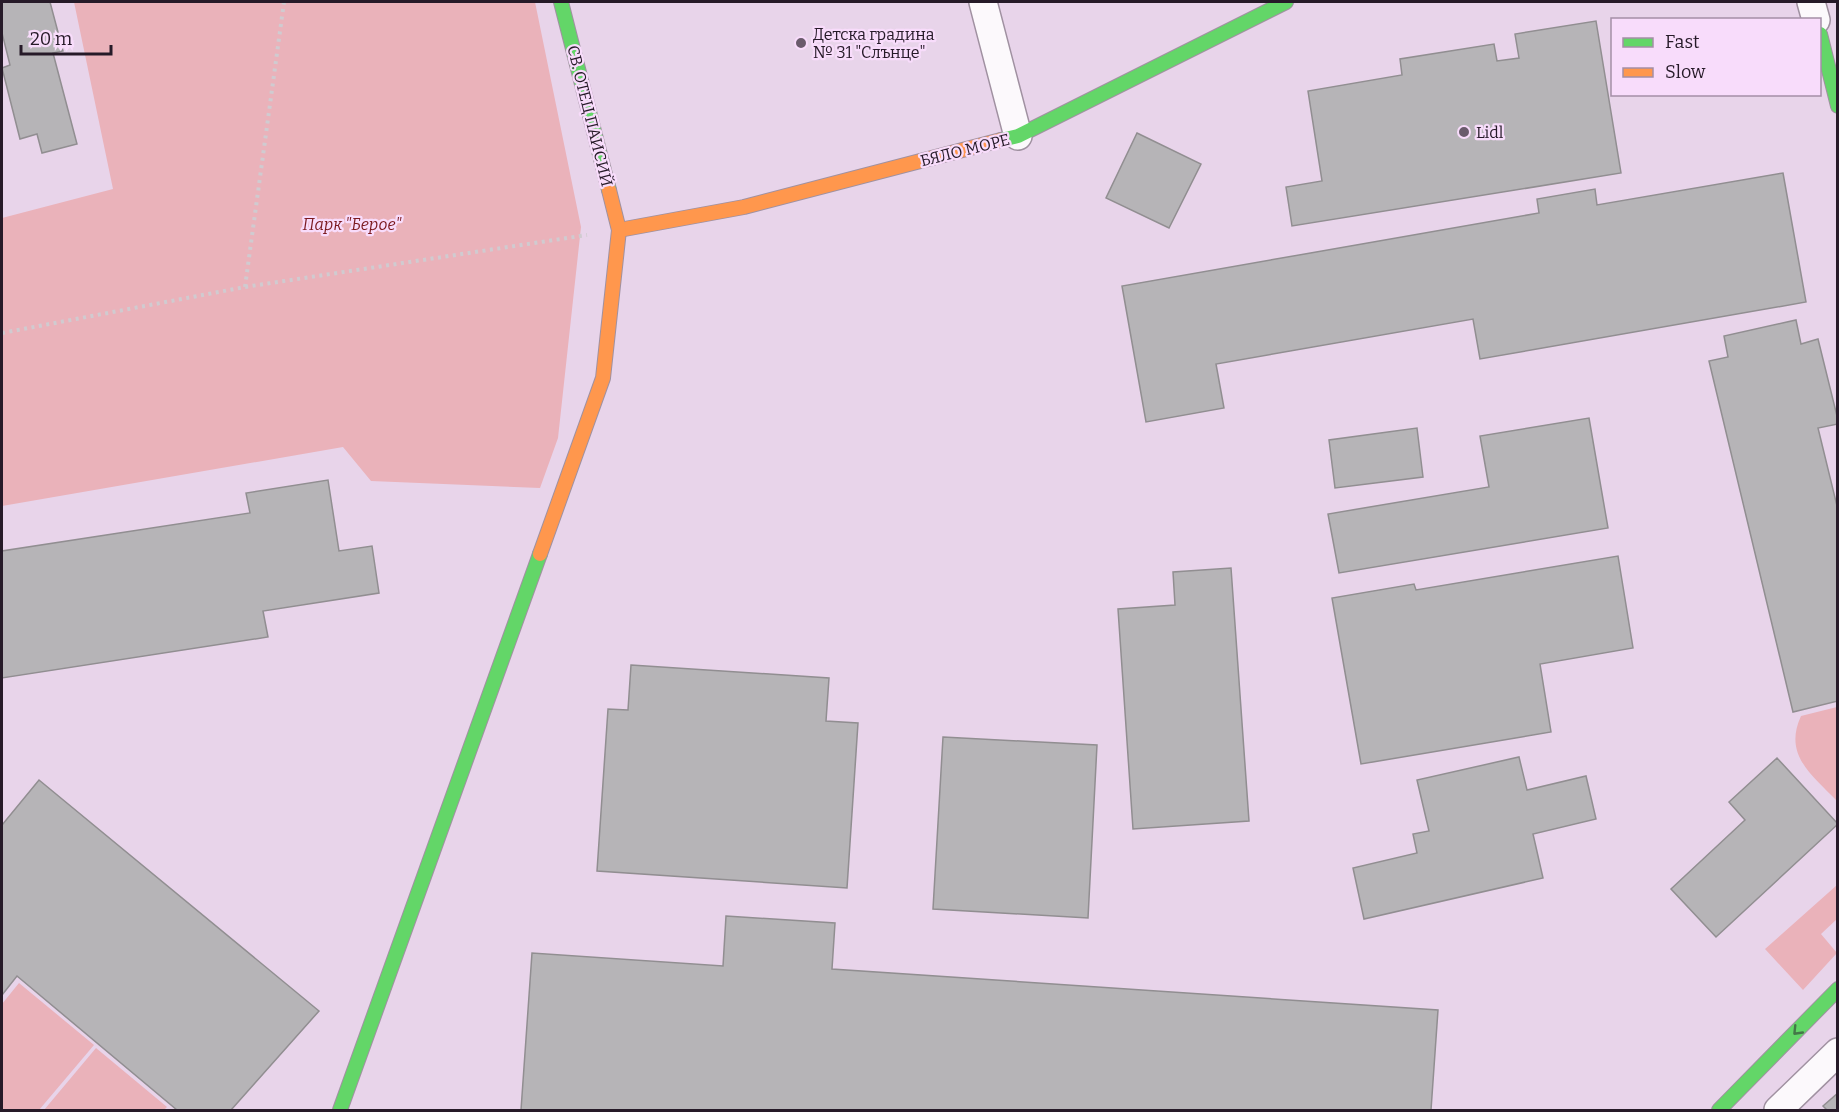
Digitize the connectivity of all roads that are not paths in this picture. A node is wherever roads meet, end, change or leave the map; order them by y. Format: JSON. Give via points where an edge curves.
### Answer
{"nodes":[{"id":1,"x":561,"y":2,"type":"edge"},
{"id":2,"x":983,"y":2,"type":"edge"},
{"id":3,"x":1286,"y":2,"type":"edge"},
{"id":4,"x":1811,"y":2,"type":"edge"},
{"id":5,"x":1815,"y":18,"type":"edge"},
{"id":6,"x":1821,"y":38,"type":"edge"},
{"id":7,"x":1838,"y":106,"type":"edge"},
{"id":8,"x":1018,"y":136,"type":"junction"},
{"id":9,"x":619,"y":230,"type":"junction"},
{"id":10,"x":1838,"y":989,"type":"edge"},
{"id":11,"x":1838,"y":1053,"type":"edge"},
{"id":12,"x":1751,"y":1080,"type":"junction"},
{"id":13,"x":1781,"y":1108,"type":"edge"},
{"id":14,"x":340,"y":1110,"type":"edge"},
{"id":15,"x":1719,"y":1110,"type":"edge"}],
"edges":[{"from":1,"to":9,"type":"street","name":"СВ. ОТЕЦ ПАИСИЙ"},
{"from":2,"to":8,"type":"street"},
{"from":3,"to":8,"type":"street","name":"БЯЛО МОРЕ"},
{"from":4,"to":5,"type":"street"},
{"from":6,"to":7,"type":"street"},
{"from":8,"to":9,"type":"street","name":"БЯЛО МОРЕ","via":[[744,207]]},
{"from":9,"to":14,"type":"street","via":[[603,378]]},
{"from":10,"to":12,"type":"street","one_way":true},
{"from":11,"to":13,"type":"street"},
{"from":12,"to":13,"type":"street"},
{"from":12,"to":15,"type":"street"}]}
